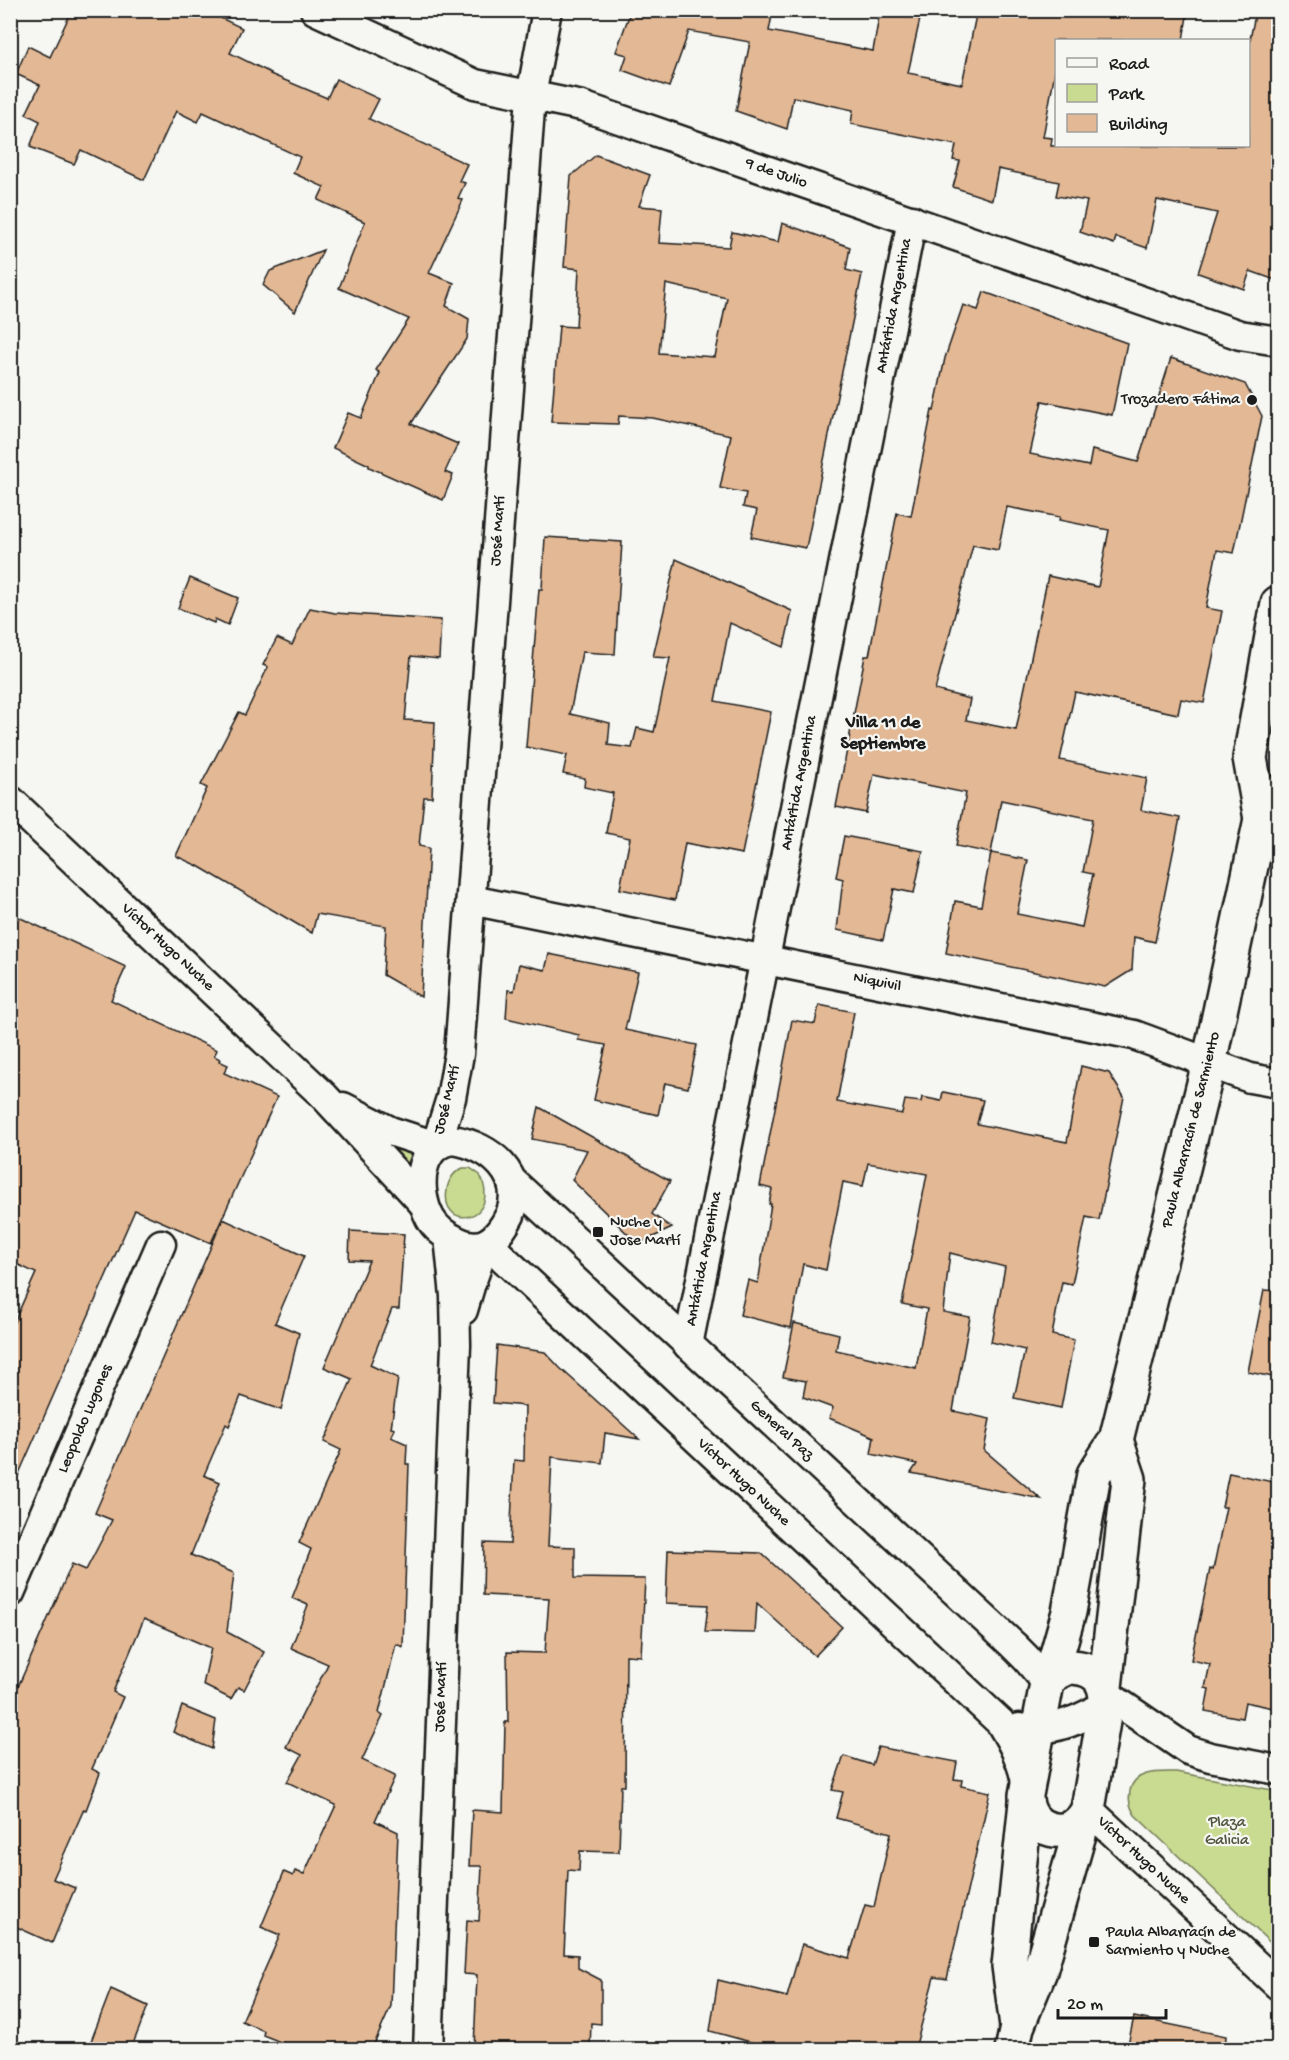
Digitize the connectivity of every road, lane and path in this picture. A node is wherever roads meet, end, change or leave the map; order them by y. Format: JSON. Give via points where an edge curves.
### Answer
{"nodes":[{"id":1,"x":315,"y":10,"type":"edge"},
{"id":2,"x":548,"y":10,"type":"edge"},
{"id":3,"x":531,"y":96,"type":"junction"},
{"id":4,"x":912,"y":220,"type":"junction"},
{"id":5,"x":1240,"y":335,"type":"junction"},
{"id":6,"x":1278,"y":341,"type":"edge"},
{"id":7,"x":1278,"y":358,"type":"edge"},
{"id":8,"x":1278,"y":603,"type":"edge"},
{"id":9,"x":1278,"y":792,"type":"edge"},
{"id":10,"x":10,"y":801,"type":"edge"},
{"id":11,"x":1261,"y":819,"type":"junction"},
{"id":12,"x":471,"y":900,"type":"junction"},
{"id":13,"x":765,"y":960,"type":"junction"},
{"id":14,"x":459,"y":1054,"type":"junction"},
{"id":15,"x":1209,"y":1062,"type":"junction"},
{"id":16,"x":1278,"y":1083,"type":"edge"},
{"id":17,"x":324,"y":1096,"type":"junction"},
{"id":18,"x":436,"y":1146,"type":"junction"},
{"id":19,"x":476,"y":1146,"type":"junction"},
{"id":20,"x":513,"y":1182,"type":"junction"},
{"id":21,"x":424,"y":1204,"type":"junction"},
{"id":22,"x":449,"y":1237,"type":"junction"},
{"id":23,"x":486,"y":1243,"type":"junction"},
{"id":24,"x":161,"y":1244,"type":"dead end"},
{"id":25,"x":456,"y":1344,"type":"junction"},
{"id":26,"x":688,"y":1345,"type":"junction"},
{"id":27,"x":1116,"y":1440,"type":"junction"},
{"id":28,"x":10,"y":1593,"type":"edge"},
{"id":29,"x":1048,"y":1681,"type":"junction"},
{"id":30,"x":1106,"y":1695,"type":"junction"},
{"id":31,"x":1000,"y":1722,"type":"junction"},
{"id":32,"x":1039,"y":1729,"type":"junction"},
{"id":33,"x":1278,"y":1770,"type":"edge"},
{"id":34,"x":1027,"y":1795,"type":"junction"},
{"id":35,"x":1086,"y":1813,"type":"junction"},
{"id":36,"x":1278,"y":1985,"type":"edge"},
{"id":37,"x":1015,"y":2038,"type":"edge"},
{"id":38,"x":428,"y":2049,"type":"edge"}],
"edges":[{"from":1,"to":3,"type":"street","name":"9 de Julio","via":[[475,84]]},
{"from":2,"to":3,"type":"street","name":"José Martí"},
{"from":3,"to":4,"type":"street","name":"9 de Julio","via":[[582,106]]},
{"from":3,"to":12,"type":"street","name":"José Martí"},
{"from":4,"to":5,"type":"street","name":"9 de Julio"},
{"from":4,"to":13,"type":"street","name":"Antártida Argentina"},
{"from":5,"to":6,"type":"street","name":"9 de Julio"},
{"from":5,"to":7,"type":"street","name":"9 de Julio"},
{"from":8,"to":11,"type":"main road","name":"Paula Albarracín de Sarmiento","via":[[1250,758]]},
{"from":9,"to":11,"type":"main road","name":"Paula Albarracín de Sarmiento"},
{"from":10,"to":17,"type":"street","name":"Víctor Hugo Nuche"},
{"from":11,"to":15,"type":"main road","name":"Paula Albarracín de Sarmiento"},
{"from":12,"to":13,"type":"street","name":"Niquivil"},
{"from":12,"to":14,"type":"street","name":"José Martí"},
{"from":13,"to":15,"type":"street","name":"Niquivil","via":[[1134,1035]]},
{"from":13,"to":26,"type":"street","name":"Antártida Argentina"},
{"from":14,"to":18,"type":"street","name":"José Martí"},
{"from":14,"to":19,"type":"street","name":"José Martí","via":[[462,1090]]},
{"from":15,"to":16,"type":"street","name":"Niquivil","via":[[1250,1078]]},
{"from":15,"to":27,"type":"main road","name":"Paula Albarracín de Sarmiento"},
{"from":17,"to":18,"type":"street","name":"Víctor Hugo Nuche","via":[[390,1131]]},
{"from":17,"to":21,"type":"street","name":"Víctor Hugo Nuche"},
{"from":18,"to":19,"type":"street","via":[[453,1140]]},
{"from":18,"to":21,"type":"street","via":[[424,1168]]},
{"from":19,"to":20,"type":"street","via":[[498,1160]]},
{"from":20,"to":23,"type":"street","via":[[515,1195],[508,1220]]},
{"from":20,"to":26,"type":"street","name":"General Paz"},
{"from":21,"to":22,"type":"street","via":[[431,1220]]},
{"from":22,"to":23,"type":"street","via":[[473,1246]]},
{"from":22,"to":25,"type":"street","name":"José Martí"},
{"from":23,"to":25,"type":"street","name":"José Martí","via":[[467,1294]]},
{"from":23,"to":31,"type":"street","name":"Víctor Hugo Nuche"},
{"from":24,"to":28,"type":"street","name":"Leopoldo Lugones"},
{"from":25,"to":38,"type":"street","name":"José Martí"},
{"from":26,"to":29,"type":"street","name":"General Paz"},
{"from":27,"to":29,"type":"main road","name":"Paula Albarracín de Sarmiento","via":[[1094,1474],[1069,1612]]},
{"from":27,"to":30,"type":"main road","via":[[1129,1479]]},
{"from":29,"to":30,"type":"main road","via":[[1060,1670],[1080,1667],[1092,1672]]},
{"from":29,"to":32,"type":"main road","name":"Paula Albarracín de Sarmiento"},
{"from":30,"to":32,"type":"street","via":[[1078,1719]]},
{"from":30,"to":33,"type":"street","via":[[1188,1750]]},
{"from":30,"to":35,"type":"main road"},
{"from":31,"to":32,"type":"street"},
{"from":31,"to":34,"type":"street","name":"Víctor Hugo Nuche","via":[[1025,1773]]},
{"from":32,"to":34,"type":"main road","name":"Paula Albarracín de Sarmiento"},
{"from":34,"to":35,"type":"main road","via":[[1030,1814],[1047,1829],[1069,1829]]},
{"from":34,"to":37,"type":"main road","via":[[1010,1966]]},
{"from":35,"to":36,"type":"street","name":"Víctor Hugo Nuche"},
{"from":35,"to":37,"type":"main road","via":[[1040,1971]]}]}
